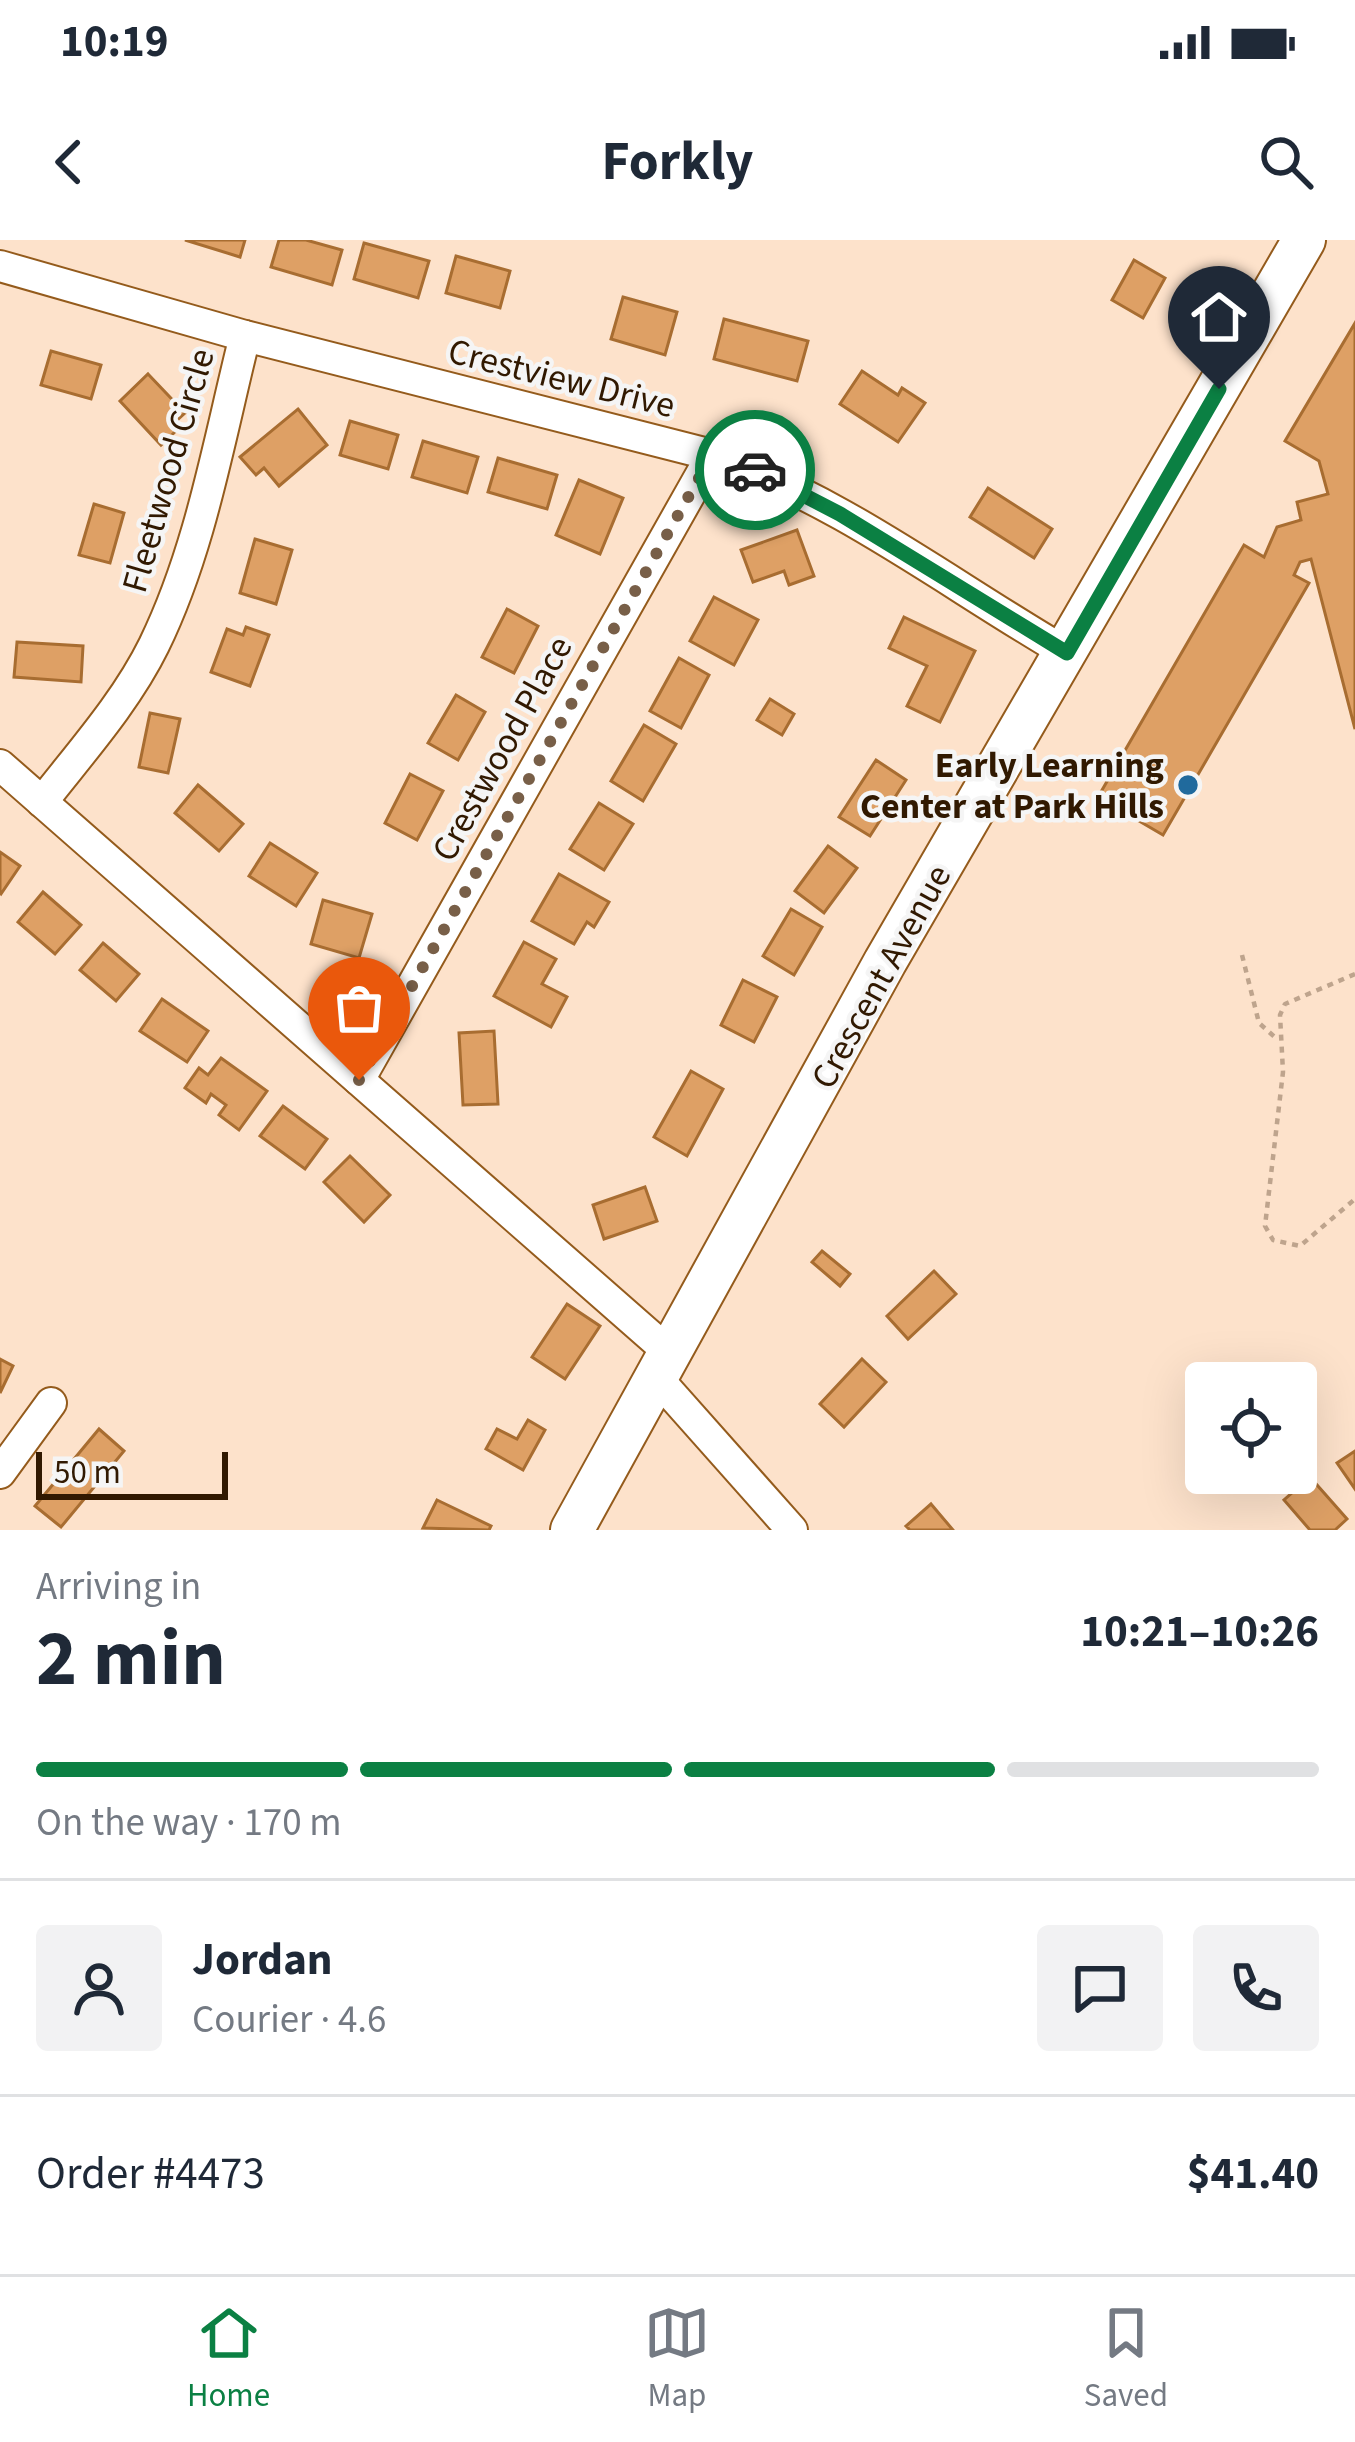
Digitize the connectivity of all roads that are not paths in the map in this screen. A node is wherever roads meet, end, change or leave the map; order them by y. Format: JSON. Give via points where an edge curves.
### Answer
{"nodes":[{"id":1,"x":1304,"y":240,"type":"edge"},
{"id":2,"x":0,"y":266,"type":"edge"},
{"id":3,"x":245,"y":336,"type":"junction"},
{"id":4,"x":712,"y":455,"type":"junction"},
{"id":5,"x":1067,"y":653,"type":"junction"},
{"id":6,"x":0,"y":765,"type":"edge"},
{"id":7,"x":42,"y":802,"type":"junction"},
{"id":8,"x":359,"y":1080,"type":"junction"},
{"id":9,"x":664,"y":1366,"type":"junction"},
{"id":10,"x":51,"y":1402,"type":"dead end"},
{"id":11,"x":0,"y":1473,"type":"edge"},
{"id":12,"x":572,"y":1530,"type":"edge"},
{"id":13,"x":793,"y":1530,"type":"edge"}],
"edges":[{"from":1,"to":5,"type":"street","name":"Crescent Avenue"},
{"from":2,"to":3,"type":"street","name":"Crestview Drive"},
{"from":3,"to":4,"type":"street","name":"Crestview Drive"},
{"from":3,"to":7,"type":"street","name":"Fleetwood Circle","via":[[176,596],[131,686]]},
{"from":4,"to":5,"type":"street","name":"Crestview Drive","via":[[801,490]]},
{"from":4,"to":8,"type":"street","name":"Crestwood Place"},
{"from":5,"to":9,"type":"street","name":"Crescent Avenue","via":[[885,962]]},
{"from":6,"to":7,"type":"street"},
{"from":7,"to":8,"type":"street"},
{"from":8,"to":9,"type":"street"},
{"from":9,"to":12,"type":"street","name":"Crescent Avenue"},
{"from":9,"to":13,"type":"street"},
{"from":10,"to":11,"type":"street"}]}
